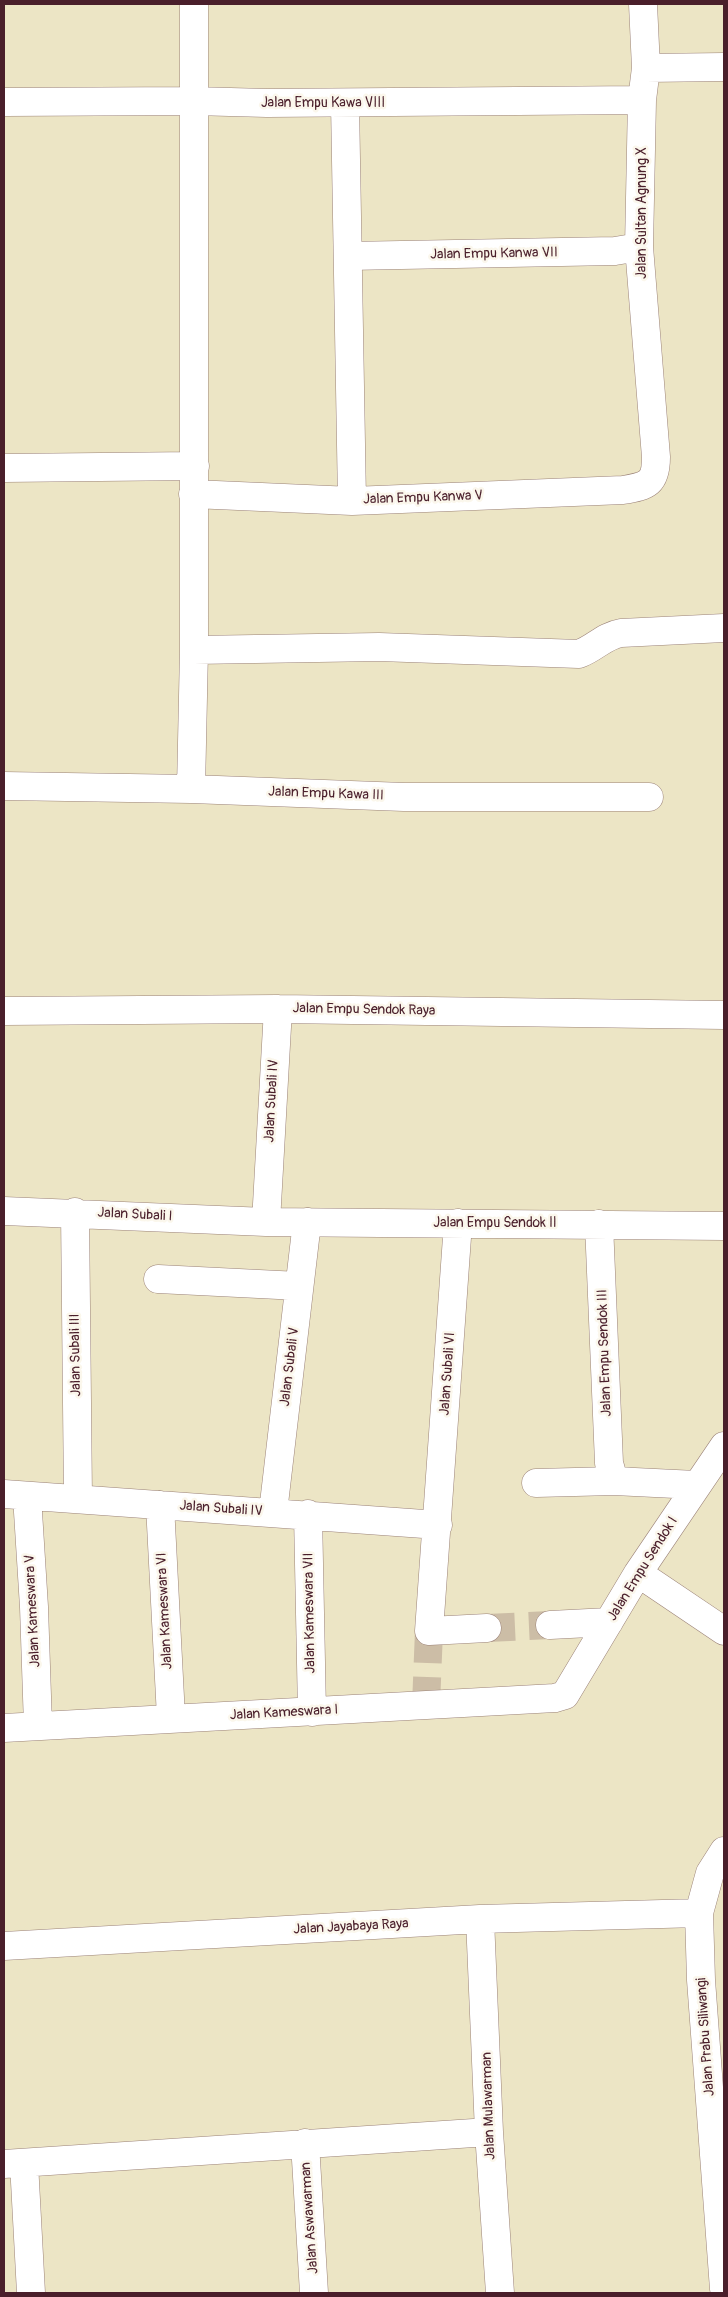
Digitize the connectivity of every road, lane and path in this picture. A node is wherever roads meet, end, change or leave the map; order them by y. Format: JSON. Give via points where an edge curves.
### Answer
{"nodes":[{"id":1,"x":194,"y":4,"type":"edge"},
{"id":2,"x":643,"y":4,"type":"edge"},
{"id":3,"x":724,"y":67,"type":"edge"},
{"id":4,"x":646,"y":68,"type":"junction"},
{"id":5,"x":642,"y":100,"type":"junction"},
{"id":6,"x":193,"y":101,"type":"junction"},
{"id":7,"x":4,"y":102,"type":"edge"},
{"id":8,"x":345,"y":103,"type":"junction"},
{"id":9,"x":639,"y":247,"type":"junction"},
{"id":10,"x":348,"y":256,"type":"junction"},
{"id":11,"x":195,"y":466,"type":"junction"},
{"id":12,"x":4,"y":468,"type":"edge"},
{"id":13,"x":651,"y":480,"type":"joint"},
{"id":14,"x":193,"y":494,"type":"junction"},
{"id":15,"x":352,"y":501,"type":"junction"},
{"id":16,"x":724,"y":628,"type":"edge"},
{"id":17,"x":194,"y":650,"type":"junction"},
{"id":18,"x":4,"y":786,"type":"edge"},
{"id":19,"x":191,"y":789,"type":"junction"},
{"id":20,"x":648,"y":797,"type":"dead end"},
{"id":21,"x":278,"y":1010,"type":"junction"},
{"id":22,"x":4,"y":1011,"type":"edge"},
{"id":23,"x":724,"y":1015,"type":"edge"},
{"id":24,"x":4,"y":1211,"type":"edge"},
{"id":25,"x":75,"y":1212,"type":"junction"},
{"id":26,"x":266,"y":1222,"type":"junction"},
{"id":27,"x":307,"y":1222,"type":"junction"},
{"id":28,"x":458,"y":1223,"type":"junction"},
{"id":29,"x":599,"y":1224,"type":"junction"},
{"id":30,"x":724,"y":1226,"type":"edge"},
{"id":31,"x":158,"y":1279,"type":"dead end"},
{"id":32,"x":300,"y":1286,"type":"junction"},
{"id":33,"x":724,"y":1446,"type":"edge"},
{"id":34,"x":614,"y":1481,"type":"junction"},
{"id":35,"x":536,"y":1483,"type":"dead end"},
{"id":36,"x":696,"y":1485,"type":"junction"},
{"id":37,"x":15,"y":1495,"type":"edge"},
{"id":38,"x":78,"y":1498,"type":"junction"},
{"id":39,"x":160,"y":1505,"type":"junction"},
{"id":40,"x":273,"y":1512,"type":"junction"},
{"id":41,"x":308,"y":1514,"type":"junction"},
{"id":42,"x":438,"y":1524,"type":"junction"},
{"id":43,"x":638,"y":1573,"type":"junction"},
{"id":44,"x":609,"y":1622,"type":"junction"},
{"id":45,"x":550,"y":1625,"type":"tunnel mouth"},
{"id":46,"x":487,"y":1628,"type":"tunnel mouth"},
{"id":47,"x":724,"y":1630,"type":"edge"},
{"id":48,"x":565,"y":1694,"type":"joint"},
{"id":49,"x":312,"y":1712,"type":"junction"},
{"id":50,"x":171,"y":1717,"type":"junction"},
{"id":51,"x":38,"y":1726,"type":"junction"},
{"id":52,"x":4,"y":1728,"type":"edge"},
{"id":53,"x":724,"y":1851,"type":"edge"},
{"id":54,"x":699,"y":1913,"type":"junction"},
{"id":55,"x":480,"y":1920,"type":"junction"},
{"id":56,"x":4,"y":1946,"type":"edge"},
{"id":57,"x":489,"y":2132,"type":"junction"},
{"id":58,"x":305,"y":2143,"type":"junction"},
{"id":59,"x":14,"y":2163,"type":"edge"},
{"id":60,"x":724,"y":2251,"type":"edge"},
{"id":61,"x":724,"y":2289,"type":"edge"},
{"id":62,"x":31,"y":2293,"type":"edge"},
{"id":63,"x":314,"y":2293,"type":"edge"},
{"id":64,"x":500,"y":2293,"type":"edge"}],
"edges":[{"from":1,"to":6,"type":"street"},
{"from":2,"to":4,"type":"street","name":"Jalan Sultan Agnung X"},
{"from":3,"to":4,"type":"street"},
{"from":4,"to":5,"type":"street","name":"Jalan Sultan Agnung X"},
{"from":5,"to":8,"type":"street","name":"Jalan Empu Kawa VIII"},
{"from":5,"to":9,"type":"street","name":"Jalan Sultan Agnung X"},
{"from":6,"to":7,"type":"street","name":"Jalan Empu Kawa VIII"},
{"from":6,"to":8,"type":"street","name":"Jalan Empu Kawa VIII"},
{"from":6,"to":11,"type":"street"},
{"from":8,"to":10,"type":"street"},
{"from":9,"to":10,"type":"street","name":"Jalan Empu Kanwa VII","via":[[615,252]]},
{"from":9,"to":13,"type":"street","name":"Jalan Sultan Agnung X","via":[[656,457],[656,470]]},
{"from":10,"to":15,"type":"street"},
{"from":11,"to":12,"type":"street"},
{"from":11,"to":14,"type":"street"},
{"from":13,"to":15,"type":"street","name":"Jalan Empu Kanwa V","via":[[640,487],[623,490]]},
{"from":14,"to":15,"type":"street","name":"Jalan Empu Kanwa V"},
{"from":14,"to":17,"type":"street"},
{"from":16,"to":17,"type":"street","via":[[621,632],[579,654],[380,647]]},
{"from":17,"to":19,"type":"street"},
{"from":18,"to":19,"type":"street","name":"Jalan Empu Kawa III"},
{"from":19,"to":20,"type":"street","name":"Jalan Empu Kawa III","via":[[404,797]]},
{"from":21,"to":22,"type":"street","name":"Jalan Empu Sendok Raya"},
{"from":21,"to":23,"type":"street","name":"Jalan Empu Sendok Raya"},
{"from":21,"to":26,"type":"street","name":"Jalan Subali IV"},
{"from":24,"to":25,"type":"street","name":"Jalan Subali I"},
{"from":25,"to":26,"type":"street","name":"Jalan Subali I"},
{"from":25,"to":38,"type":"street","name":"Jalan Subali III"},
{"from":26,"to":27,"type":"street","name":"Jalan Empu Sendok II"},
{"from":27,"to":28,"type":"street","name":"Jalan Empu Sendok II"},
{"from":27,"to":32,"type":"street","name":"Jalan Subali V"},
{"from":28,"to":29,"type":"street","name":"Jalan Empu Sendok II"},
{"from":28,"to":42,"type":"street","name":"Jalan Subali VI"},
{"from":29,"to":30,"type":"street","name":"Jalan Empu Sendok II"},
{"from":29,"to":34,"type":"street","name":"Jalan Empu Sendok III","via":[[609,1463]]},
{"from":31,"to":32,"type":"street"},
{"from":32,"to":40,"type":"street","name":"Jalan Subali V"},
{"from":33,"to":36,"type":"street","name":"Jalan Empu Sendok I"},
{"from":34,"to":35,"type":"street"},
{"from":34,"to":36,"type":"street"},
{"from":36,"to":43,"type":"street","name":"Jalan Empu Sendok I"},
{"from":37,"to":38,"type":"street","name":"Jalan Subali IV"},
{"from":37,"to":51,"type":"street","name":"Jalan Kameswara V","via":[[34,1607]]},
{"from":38,"to":39,"type":"street","name":"Jalan Subali IV"},
{"from":39,"to":40,"type":"street","name":"Jalan Subali IV"},
{"from":39,"to":50,"type":"street","name":"Jalan Kameswara VI"},
{"from":40,"to":41,"type":"street","name":"Jalan Subali IV"},
{"from":41,"to":42,"type":"street","name":"Jalan Subali IV"},
{"from":41,"to":49,"type":"street","name":"Jalan Kameswara VII"},
{"from":42,"to":46,"type":"street","name":"Jalan Subali VI","via":[[429,1631]]},
{"from":43,"to":44,"type":"street","name":"Jalan Empu Sendok I"},
{"from":43,"to":47,"type":"street"},
{"from":44,"to":45,"type":"street"},
{"from":44,"to":48,"type":"street","name":"Jalan Empu Sendok I"},
{"from":48,"to":49,"type":"street","name":"Jalan Kameswara I","via":[[555,1698]]},
{"from":49,"to":50,"type":"street","name":"Jalan Kameswara I"},
{"from":50,"to":51,"type":"street","name":"Jalan Kameswara I"},
{"from":51,"to":52,"type":"street","name":"Jalan Kameswara I"},
{"from":53,"to":54,"type":"street","name":"Jalan Prabu Siliwangi","via":[[710,1873]]},
{"from":54,"to":55,"type":"street","name":"Jalan Jayabaya Raya"},
{"from":54,"to":60,"type":"street","name":"Jalan Prabu Siliwangi","via":[[701,1980]]},
{"from":55,"to":56,"type":"street","name":"Jalan Jayabaya Raya"},
{"from":55,"to":57,"type":"street","name":"Jalan Mulawarman"},
{"from":57,"to":58,"type":"street"},
{"from":57,"to":64,"type":"street","name":"Jalan Mulawarman"},
{"from":58,"to":59,"type":"street"},
{"from":58,"to":63,"type":"street","name":"Jalan Aswawarman"},
{"from":59,"to":62,"type":"street"},
{"from":60,"to":61,"type":"street","name":"Jalan Prabu Siliwangi"}]}
